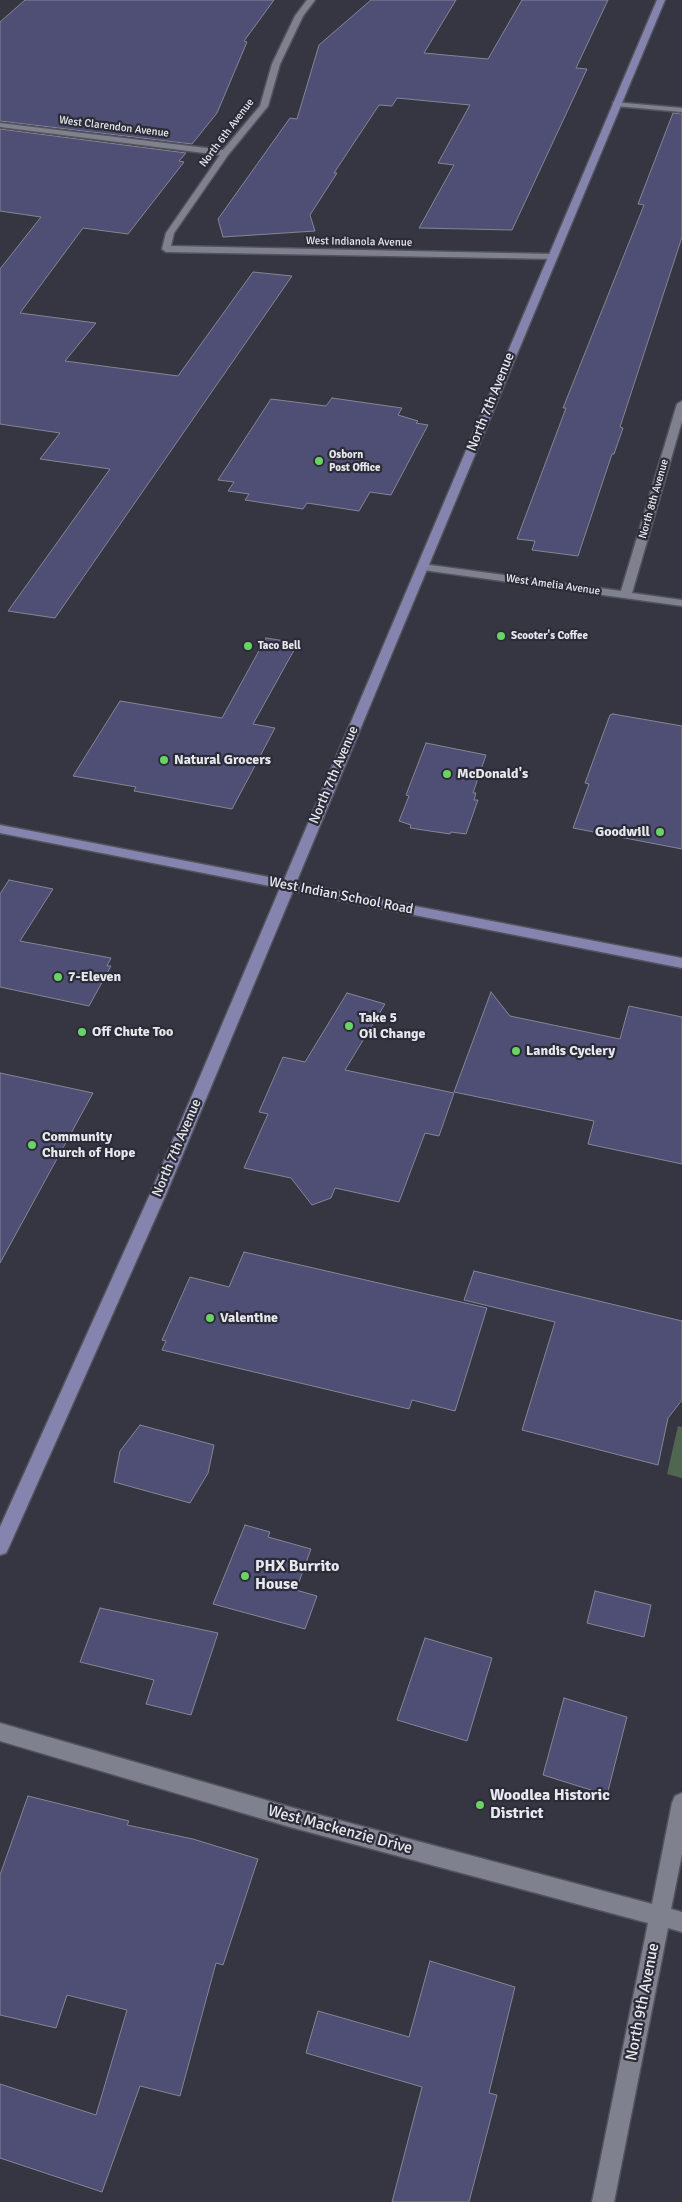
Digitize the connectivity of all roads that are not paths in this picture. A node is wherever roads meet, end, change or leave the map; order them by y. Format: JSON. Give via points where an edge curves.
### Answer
{"nodes":[{"id":1,"x":311,"y":0,"type":"edge"},
{"id":2,"x":661,"y":0,"type":"edge"},
{"id":3,"x":616,"y":104,"type":"junction"},
{"id":4,"x":682,"y":110,"type":"edge"},
{"id":5,"x":0,"y":125,"type":"edge"},
{"id":6,"x":225,"y":153,"type":"junction"},
{"id":7,"x":166,"y":249,"type":"joint"},
{"id":8,"x":552,"y":257,"type":"junction"},
{"id":9,"x":682,"y":404,"type":"edge"},
{"id":10,"x":670,"y":444,"type":"junction"},
{"id":11,"x":682,"y":446,"type":"edge"},
{"id":12,"x":423,"y":567,"type":"junction"},
{"id":13,"x":626,"y":595,"type":"junction"},
{"id":14,"x":682,"y":604,"type":"edge"},
{"id":15,"x":0,"y":829,"type":"edge"},
{"id":16,"x":288,"y":886,"type":"junction"},
{"id":17,"x":682,"y":963,"type":"edge"},
{"id":18,"x":0,"y":1547,"type":"edge"},
{"id":19,"x":0,"y":1732,"type":"edge"},
{"id":20,"x":682,"y":1803,"type":"edge"},
{"id":21,"x":661,"y":1916,"type":"junction"},
{"id":22,"x":682,"y":1922,"type":"edge"},
{"id":23,"x":603,"y":2202,"type":"edge"}],
"edges":[{"from":1,"to":6,"type":"street","name":"North 6th Avenue","via":[[299,16],[276,64],[264,106]]},
{"from":2,"to":3,"type":"main road","name":"North 7th Avenue"},
{"from":3,"to":4,"type":"street"},
{"from":3,"to":8,"type":"main road","name":"North 7th Avenue"},
{"from":5,"to":6,"type":"street","name":"West Clarendon Avenue"},
{"from":6,"to":7,"type":"street","name":"North 6th Avenue","via":[[170,233]]},
{"from":7,"to":8,"type":"street","name":"West Indianola Avenue"},
{"from":8,"to":12,"type":"main road","name":"North 7th Avenue"},
{"from":9,"to":10,"type":"street","name":"North 8th Avenue"},
{"from":10,"to":11,"type":"street"},
{"from":10,"to":13,"type":"street","name":"North 8th Avenue"},
{"from":12,"to":13,"type":"street","name":"West Amelia Avenue"},
{"from":12,"to":16,"type":"main road","name":"North 7th Avenue"},
{"from":13,"to":14,"type":"street","name":"West Amelia Avenue"},
{"from":15,"to":16,"type":"main road","name":"West Indian School Road"},
{"from":16,"to":17,"type":"main road","name":"West Indian School Road"},
{"from":16,"to":18,"type":"main road","name":"North 7th Avenue","via":[[158,1192]]},
{"from":19,"to":21,"type":"street","name":"West Mackenzie Drive","via":[[290,1817]]},
{"from":20,"to":21,"type":"street","name":"North 9th Avenue"},
{"from":21,"to":22,"type":"street","name":"West Mackenzie Drive"},
{"from":21,"to":23,"type":"street","name":"North 9th Avenue"}]}
